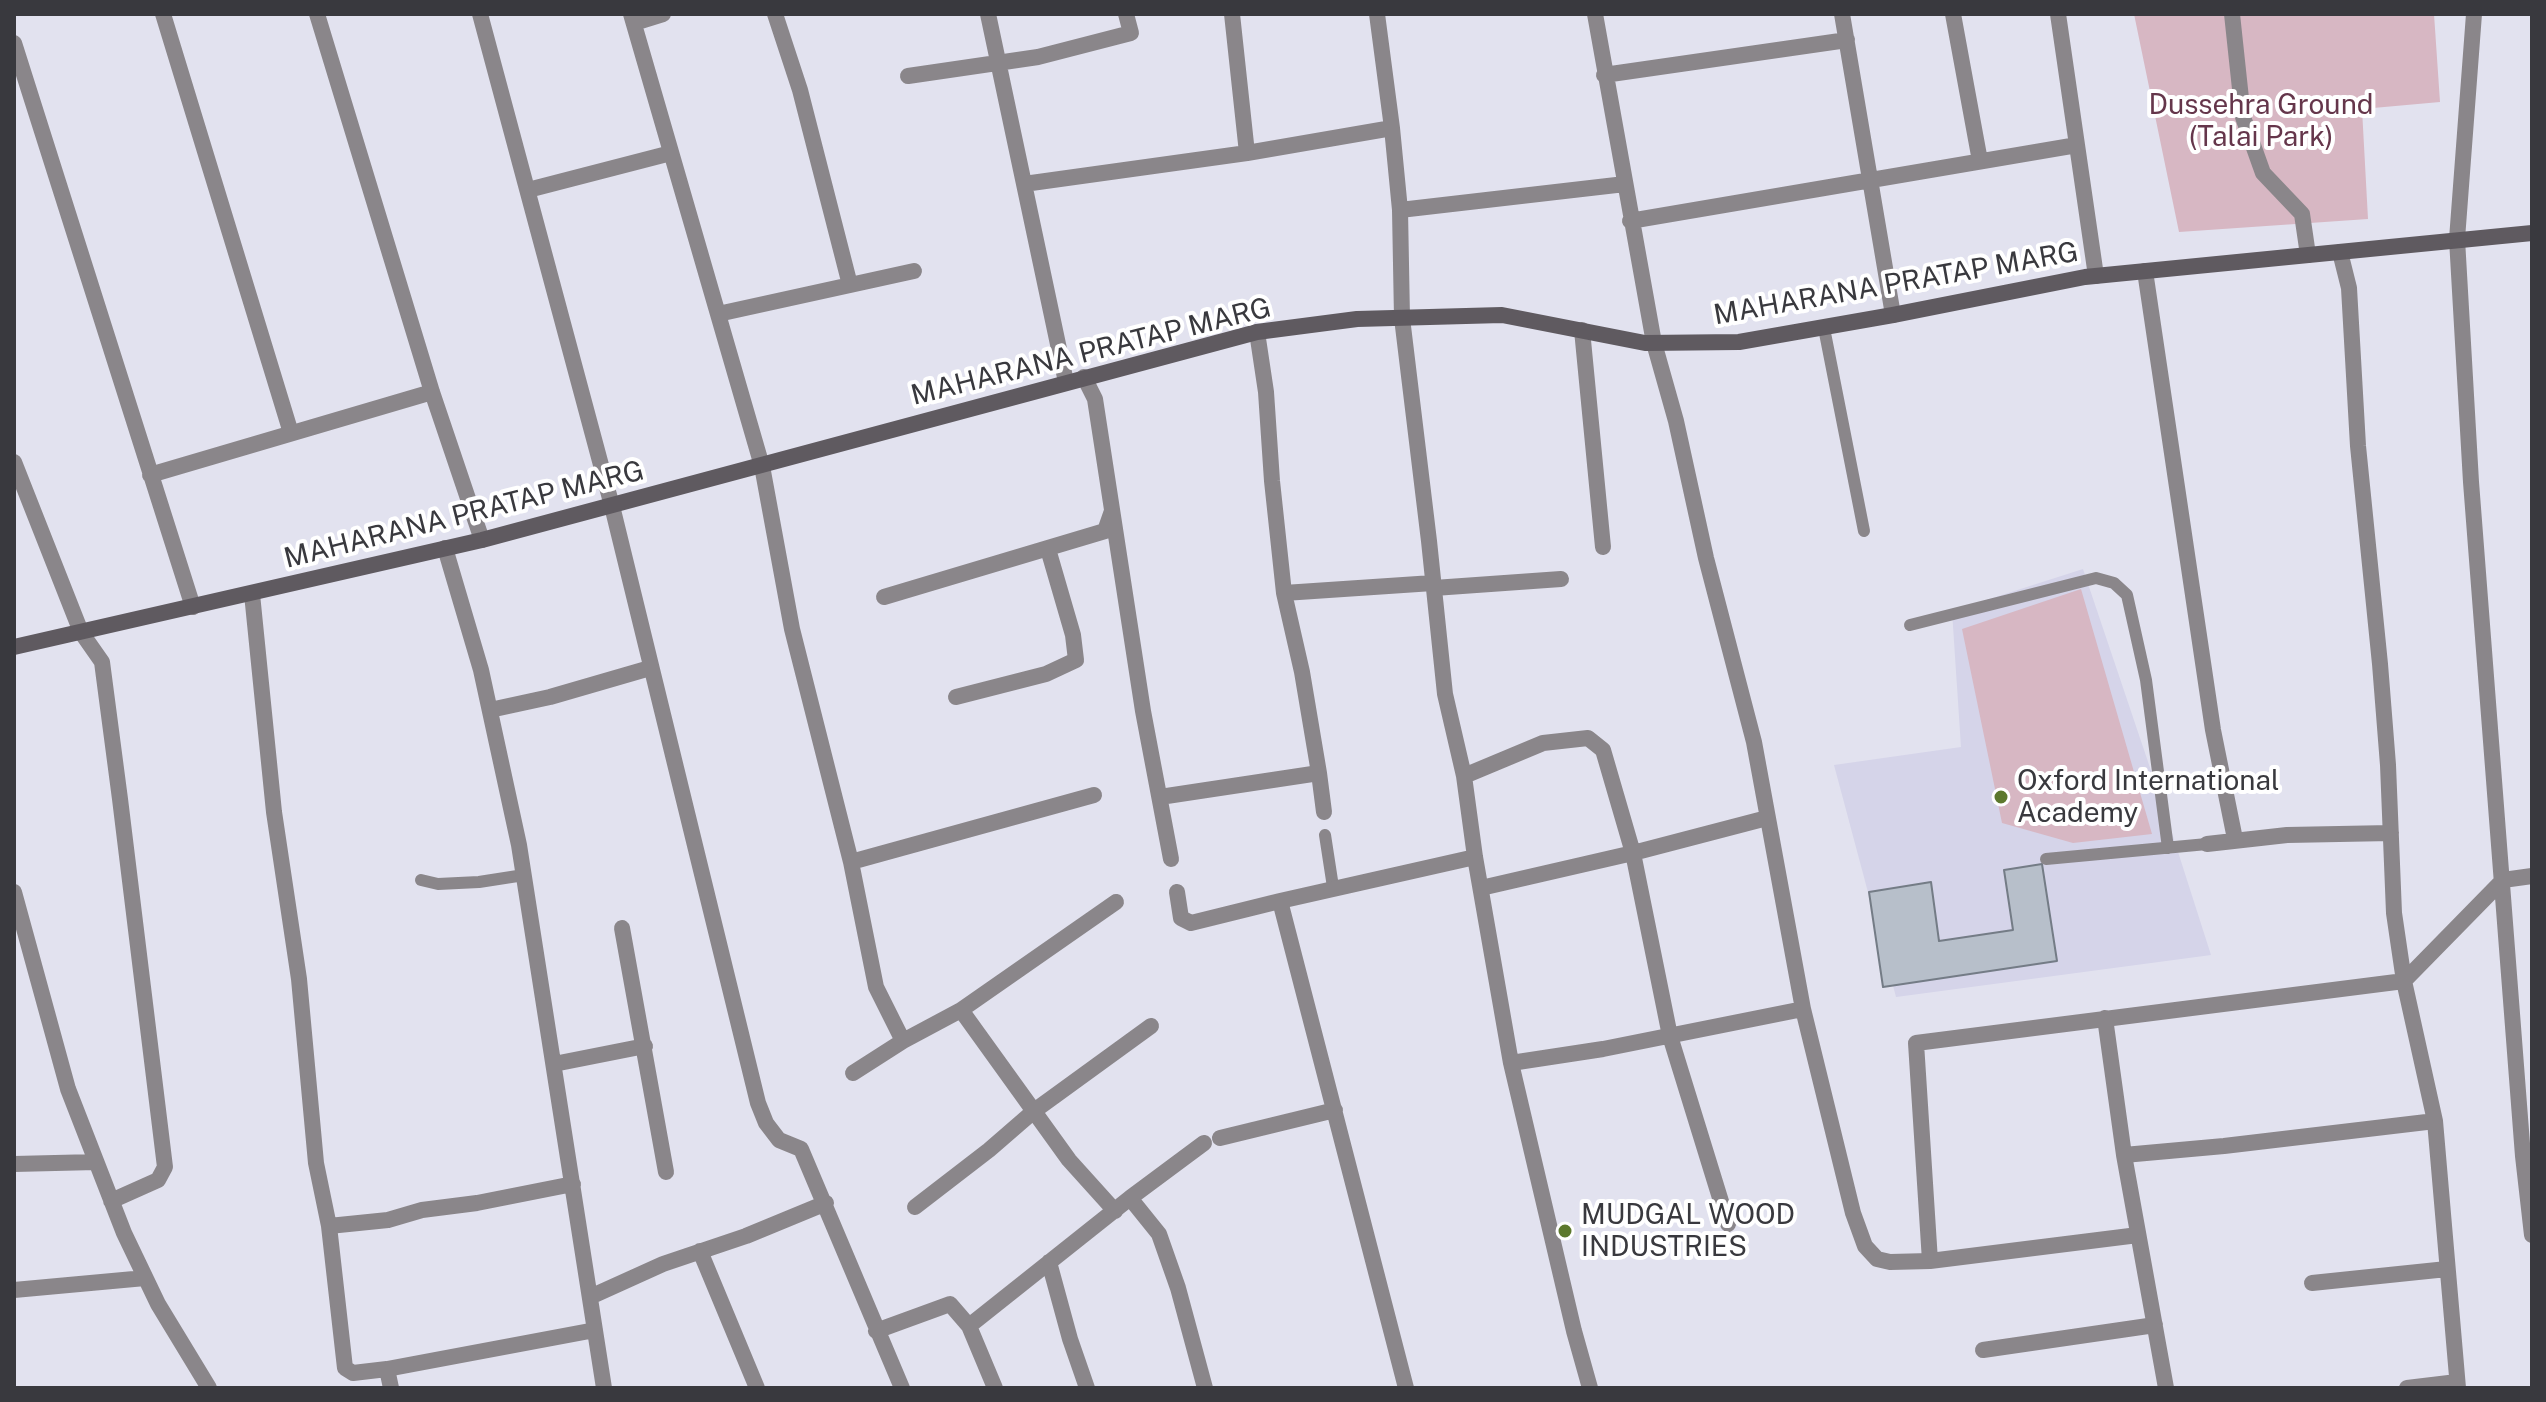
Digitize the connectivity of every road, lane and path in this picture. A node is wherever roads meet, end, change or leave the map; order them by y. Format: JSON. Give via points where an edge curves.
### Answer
{"nodes":[{"id":1,"x":163,"y":14,"type":"edge"},
{"id":2,"x":317,"y":14,"type":"edge"},
{"id":3,"x":480,"y":14,"type":"edge"},
{"id":4,"x":663,"y":14,"type":"edge"},
{"id":5,"x":775,"y":14,"type":"edge"},
{"id":6,"x":988,"y":14,"type":"edge"},
{"id":7,"x":1126,"y":14,"type":"edge"},
{"id":8,"x":1232,"y":14,"type":"edge"},
{"id":9,"x":1377,"y":14,"type":"edge"},
{"id":10,"x":1595,"y":14,"type":"edge"},
{"id":11,"x":1842,"y":14,"type":"edge"},
{"id":12,"x":1953,"y":14,"type":"edge"},
{"id":13,"x":2058,"y":14,"type":"edge"},
{"id":14,"x":2232,"y":14,"type":"edge"},
{"id":15,"x":2474,"y":14,"type":"edge"},
{"id":16,"x":632,"y":18,"type":"edge"},
{"id":17,"x":1847,"y":40,"type":"junction"},
{"id":18,"x":14,"y":43,"type":"edge"},
{"id":19,"x":998,"y":62,"type":"junction"},
{"id":20,"x":1604,"y":75,"type":"junction"},
{"id":21,"x":908,"y":76,"type":"dead end"},
{"id":22,"x":1392,"y":128,"type":"junction"},
{"id":23,"x":2077,"y":145,"type":"junction"},
{"id":24,"x":671,"y":153,"type":"junction"},
{"id":25,"x":1247,"y":153,"type":"junction"},
{"id":26,"x":1980,"y":161,"type":"junction"},
{"id":27,"x":1870,"y":180,"type":"junction"},
{"id":28,"x":1024,"y":184,"type":"junction"},
{"id":29,"x":1625,"y":184,"type":"junction"},
{"id":30,"x":528,"y":190,"type":"junction"},
{"id":31,"x":1400,"y":210,"type":"junction"},
{"id":32,"x":1630,"y":221,"type":"junction"},
{"id":33,"x":2532,"y":233,"type":"edge"},
{"id":34,"x":2457,"y":239,"type":"junction"},
{"id":35,"x":2340,"y":252,"type":"junction"},
{"id":36,"x":2308,"y":255,"type":"junction"},
{"id":37,"x":914,"y":271,"type":"dead end"},
{"id":38,"x":2145,"y":271,"type":"junction"},
{"id":39,"x":2096,"y":276,"type":"junction"},
{"id":40,"x":850,"y":285,"type":"junction"},
{"id":41,"x":718,"y":314,"type":"junction"},
{"id":42,"x":1893,"y":315,"type":"junction"},
{"id":43,"x":1402,"y":318,"type":"junction"},
{"id":44,"x":1824,"y":328,"type":"junction"},
{"id":45,"x":1582,"y":330,"type":"junction"},
{"id":46,"x":1257,"y":332,"type":"junction"},
{"id":47,"x":1654,"y":343,"type":"junction"},
{"id":48,"x":1084,"y":377,"type":"junction"},
{"id":49,"x":1066,"y":382,"type":"junction"},
{"id":50,"x":432,"y":392,"type":"junction"},
{"id":51,"x":291,"y":433,"type":"junction"},
{"id":52,"x":14,"y":462,"type":"edge"},
{"id":53,"x":762,"y":466,"type":"junction"},
{"id":54,"x":150,"y":475,"type":"junction"},
{"id":55,"x":612,"y":506,"type":"junction"},
{"id":56,"x":1113,"y":509,"type":"junction"},
{"id":57,"x":1864,"y":531,"type":"dead end"},
{"id":58,"x":482,"y":540,"type":"junction"},
{"id":59,"x":1603,"y":547,"type":"dead end"},
{"id":60,"x":445,"y":548,"type":"junction"},
{"id":61,"x":1048,"y":549,"type":"junction"},
{"id":62,"x":1561,"y":579,"type":"dead end"},
{"id":63,"x":1434,"y":586,"type":"junction"},
{"id":64,"x":1284,"y":593,"type":"junction"},
{"id":65,"x":252,"y":594,"type":"junction"},
{"id":66,"x":884,"y":597,"type":"dead end"},
{"id":67,"x":193,"y":607,"type":"junction"},
{"id":68,"x":1910,"y":625,"type":"dead end"},
{"id":69,"x":81,"y":632,"type":"junction"},
{"id":70,"x":14,"y":647,"type":"edge"},
{"id":71,"x":650,"y":668,"type":"junction"},
{"id":72,"x":956,"y":697,"type":"dead end"},
{"id":73,"x":490,"y":710,"type":"junction"},
{"id":74,"x":1319,"y":773,"type":"junction"},
{"id":75,"x":1464,"y":776,"type":"junction"},
{"id":76,"x":1094,"y":795,"type":"dead end"},
{"id":77,"x":1160,"y":797,"type":"junction"},
{"id":78,"x":1324,"y":812,"type":"dead end"},
{"id":79,"x":1767,"y":818,"type":"junction"},
{"id":80,"x":2391,"y":833,"type":"junction"},
{"id":81,"x":1325,"y":835,"type":"dead end"},
{"id":82,"x":2235,"y":839,"type":"junction"},
{"id":83,"x":2207,"y":844,"type":"joint"},
{"id":84,"x":2168,"y":848,"type":"junction"},
{"id":85,"x":1633,"y":853,"type":"junction"},
{"id":86,"x":1475,"y":857,"type":"junction"},
{"id":87,"x":1171,"y":859,"type":"dead end"},
{"id":88,"x":2046,"y":859,"type":"dead end"},
{"id":89,"x":851,"y":862,"type":"junction"},
{"id":90,"x":524,"y":875,"type":"junction"},
{"id":91,"x":2532,"y":876,"type":"edge"},
{"id":92,"x":421,"y":880,"type":"dead end"},
{"id":93,"x":2503,"y":880,"type":"junction"},
{"id":94,"x":1333,"y":887,"type":"junction"},
{"id":95,"x":1481,"y":888,"type":"junction"},
{"id":96,"x":14,"y":892,"type":"edge"},
{"id":97,"x":1177,"y":892,"type":"dead end"},
{"id":98,"x":1280,"y":901,"type":"junction"},
{"id":99,"x":1116,"y":902,"type":"dead end"},
{"id":100,"x":622,"y":928,"type":"dead end"},
{"id":101,"x":2404,"y":981,"type":"junction"},
{"id":102,"x":1803,"y":1009,"type":"junction"},
{"id":103,"x":961,"y":1010,"type":"junction"},
{"id":104,"x":2105,"y":1018,"type":"junction"},
{"id":105,"x":1151,"y":1026,"type":"dead end"},
{"id":106,"x":1670,"y":1036,"type":"junction"},
{"id":107,"x":903,"y":1041,"type":"junction"},
{"id":108,"x":645,"y":1046,"type":"junction"},
{"id":109,"x":1511,"y":1063,"type":"junction"},
{"id":110,"x":554,"y":1064,"type":"junction"},
{"id":111,"x":853,"y":1073,"type":"dead end"},
{"id":112,"x":2525,"y":1087,"type":"edge"},
{"id":113,"x":1335,"y":1110,"type":"junction"},
{"id":114,"x":1034,"y":1111,"type":"junction"},
{"id":115,"x":2435,"y":1121,"type":"junction"},
{"id":116,"x":2124,"y":1155,"type":"junction"},
{"id":117,"x":96,"y":1162,"type":"junction"},
{"id":118,"x":14,"y":1164,"type":"edge"},
{"id":119,"x":666,"y":1172,"type":"dead end"},
{"id":120,"x":573,"y":1184,"type":"junction"},
{"id":121,"x":1130,"y":1198,"type":"junction"},
{"id":122,"x":111,"y":1201,"type":"junction"},
{"id":123,"x":826,"y":1203,"type":"junction"},
{"id":124,"x":915,"y":1207,"type":"dead end"},
{"id":125,"x":1115,"y":1211,"type":"junction"},
{"id":126,"x":1728,"y":1224,"type":"dead end"},
{"id":127,"x":329,"y":1226,"type":"junction"},
{"id":128,"x":2138,"y":1235,"type":"junction"},
{"id":129,"x":2532,"y":1235,"type":"edge"},
{"id":130,"x":700,"y":1251,"type":"junction"},
{"id":131,"x":1930,"y":1261,"type":"junction"},
{"id":132,"x":1049,"y":1262,"type":"junction"},
{"id":133,"x":2447,"y":1269,"type":"junction"},
{"id":134,"x":145,"y":1278,"type":"junction"},
{"id":135,"x":2312,"y":1283,"type":"dead end"},
{"id":136,"x":14,"y":1290,"type":"edge"},
{"id":137,"x":590,"y":1297,"type":"junction"},
{"id":138,"x":2155,"y":1325,"type":"junction"},
{"id":139,"x":969,"y":1326,"type":"junction"},
{"id":140,"x":595,"y":1330,"type":"junction"},
{"id":141,"x":876,"y":1331,"type":"junction"},
{"id":142,"x":1983,"y":1350,"type":"dead end"},
{"id":143,"x":387,"y":1369,"type":"junction"},
{"id":144,"x":2457,"y":1385,"type":"edge"},
{"id":145,"x":209,"y":1388,"type":"edge"},
{"id":146,"x":391,"y":1388,"type":"edge"},
{"id":147,"x":604,"y":1388,"type":"edge"},
{"id":148,"x":757,"y":1388,"type":"edge"},
{"id":149,"x":902,"y":1388,"type":"edge"},
{"id":150,"x":995,"y":1388,"type":"edge"},
{"id":151,"x":1087,"y":1388,"type":"edge"},
{"id":152,"x":1205,"y":1388,"type":"edge"},
{"id":153,"x":1406,"y":1388,"type":"edge"},
{"id":154,"x":1590,"y":1388,"type":"edge"},
{"id":155,"x":2166,"y":1388,"type":"edge"},
{"id":156,"x":2407,"y":1388,"type":"edge"}],
"edges":[{"from":1,"to":51,"type":"street"},
{"from":2,"to":50,"type":"street"},
{"from":3,"to":30,"type":"street"},
{"from":4,"to":16,"type":"street"},
{"from":5,"to":40,"type":"street"},
{"from":6,"to":19,"type":"street"},
{"from":7,"to":19,"type":"street","via":[[1131,33]]},
{"from":8,"to":25,"type":"street"},
{"from":9,"to":22,"type":"street"},
{"from":10,"to":20,"type":"street"},
{"from":11,"to":17,"type":"street"},
{"from":12,"to":26,"type":"street"},
{"from":13,"to":23,"type":"street"},
{"from":14,"to":36,"type":"street","via":[[2243,117],[2263,173],[2302,214]]},
{"from":15,"to":34,"type":"street"},
{"from":16,"to":24,"type":"street"},
{"from":17,"to":20,"type":"street"},
{"from":17,"to":27,"type":"street"},
{"from":18,"to":54,"type":"street"},
{"from":19,"to":21,"type":"street"},
{"from":19,"to":28,"type":"street"},
{"from":20,"to":29,"type":"street"},
{"from":22,"to":25,"type":"street"},
{"from":22,"to":31,"type":"street"},
{"from":23,"to":26,"type":"street"},
{"from":23,"to":39,"type":"street"},
{"from":24,"to":30,"type":"street"},
{"from":24,"to":41,"type":"street"},
{"from":25,"to":28,"type":"street"},
{"from":26,"to":27,"type":"street"},
{"from":27,"to":32,"type":"street"},
{"from":27,"to":42,"type":"street"},
{"from":28,"to":49,"type":"street"},
{"from":29,"to":31,"type":"street"},
{"from":29,"to":32,"type":"street"},
{"from":30,"to":55,"type":"street"},
{"from":31,"to":43,"type":"street"},
{"from":32,"to":47,"type":"street"},
{"from":33,"to":34,"type":"street","name":"MAHARANA PRATAP MARG"},
{"from":34,"to":35,"type":"street","name":"MAHARANA PRATAP MARG"},
{"from":34,"to":93,"type":"street"},
{"from":35,"to":36,"type":"street","name":"MAHARANA PRATAP MARG"},
{"from":35,"to":80,"type":"street","via":[[2350,301]]},
{"from":36,"to":38,"type":"street","name":"MAHARANA PRATAP MARG"},
{"from":37,"to":40,"type":"street"},
{"from":38,"to":39,"type":"street","name":"MAHARANA PRATAP MARG"},
{"from":38,"to":82,"type":"street","via":[[2213,730]]},
{"from":39,"to":42,"type":"street","name":"MAHARANA PRATAP MARG"},
{"from":40,"to":41,"type":"street"},
{"from":41,"to":53,"type":"street"},
{"from":42,"to":44,"type":"street","name":"MAHARANA PRATAP MARG"},
{"from":43,"to":45,"type":"street","name":"MAHARANA PRATAP MARG","via":[[1502,315]]},
{"from":43,"to":46,"type":"street","name":"MAHARANA PRATAP MARG"},
{"from":43,"to":63,"type":"street"},
{"from":44,"to":47,"type":"street","name":"MAHARANA PRATAP MARG","via":[[1739,342]]},
{"from":44,"to":57,"type":"lane"},
{"from":45,"to":47,"type":"street","name":"MAHARANA PRATAP MARG"},
{"from":45,"to":59,"type":"street"},
{"from":46,"to":48,"type":"street","name":"MAHARANA PRATAP MARG"},
{"from":46,"to":64,"type":"street"},
{"from":47,"to":79,"type":"street","via":[[1754,742]]},
{"from":48,"to":49,"type":"street","name":"MAHARANA PRATAP MARG"},
{"from":48,"to":56,"type":"street","via":[[1095,399]]},
{"from":49,"to":53,"type":"street","name":"MAHARANA PRATAP MARG"},
{"from":50,"to":51,"type":"street"},
{"from":50,"to":58,"type":"street"},
{"from":51,"to":54,"type":"street"},
{"from":52,"to":69,"type":"street"},
{"from":53,"to":55,"type":"street","name":"MAHARANA PRATAP MARG"},
{"from":53,"to":89,"type":"street","via":[[792,629]]},
{"from":54,"to":67,"type":"street"},
{"from":55,"to":58,"type":"street","name":"MAHARANA PRATAP MARG"},
{"from":55,"to":71,"type":"street"},
{"from":56,"to":61,"type":"street","via":[[1105,531]]},
{"from":56,"to":77,"type":"street"},
{"from":58,"to":60,"type":"street","name":"MAHARANA PRATAP MARG"},
{"from":60,"to":65,"type":"street","name":"MAHARANA PRATAP MARG"},
{"from":60,"to":73,"type":"street"},
{"from":61,"to":66,"type":"street"},
{"from":61,"to":72,"type":"street","via":[[1076,660],[1046,674]]},
{"from":62,"to":63,"type":"street"},
{"from":63,"to":64,"type":"street"},
{"from":63,"to":75,"type":"street","via":[[1445,694]]},
{"from":64,"to":74,"type":"street"},
{"from":65,"to":67,"type":"street","name":"MAHARANA PRATAP MARG"},
{"from":65,"to":127,"type":"street","via":[[316,1163]]},
{"from":67,"to":69,"type":"street","name":"MAHARANA PRATAP MARG"},
{"from":68,"to":84,"type":"lane","via":[[2096,578],[2114,583],[2127,595],[2146,680]]},
{"from":69,"to":70,"type":"street","name":"MAHARANA PRATAP MARG"},
{"from":69,"to":122,"type":"street","via":[[102,662],[165,1167],[158,1180]]},
{"from":71,"to":73,"type":"street"},
{"from":71,"to":123,"type":"street","via":[[758,1103],[779,1140],[801,1149]]},
{"from":73,"to":90,"type":"street"},
{"from":74,"to":77,"type":"street"},
{"from":74,"to":78,"type":"street"},
{"from":75,"to":85,"type":"street","via":[[1543,743],[1588,738],[1603,750]]},
{"from":75,"to":86,"type":"street"},
{"from":76,"to":89,"type":"street"},
{"from":77,"to":87,"type":"street"},
{"from":79,"to":85,"type":"street"},
{"from":79,"to":102,"type":"street"},
{"from":80,"to":82,"type":"street"},
{"from":80,"to":101,"type":"street","via":[[2394,913]]},
{"from":81,"to":94,"type":"lane"},
{"from":82,"to":83,"type":"street"},
{"from":83,"to":84,"type":"lane"},
{"from":84,"to":88,"type":"lane"},
{"from":85,"to":95,"type":"street"},
{"from":85,"to":106,"type":"street"},
{"from":86,"to":94,"type":"street"},
{"from":86,"to":95,"type":"street"},
{"from":89,"to":107,"type":"street","via":[[876,987]]},
{"from":90,"to":92,"type":"lane","via":[[438,884]]},
{"from":90,"to":110,"type":"street"},
{"from":91,"to":93,"type":"street"},
{"from":93,"to":101,"type":"street"},
{"from":93,"to":112,"type":"street"},
{"from":94,"to":98,"type":"street"},
{"from":95,"to":109,"type":"street"},
{"from":96,"to":117,"type":"street","via":[[68,1089]]},
{"from":97,"to":98,"type":"street","via":[[1181,918],[1191,923]]},
{"from":98,"to":113,"type":"street"},
{"from":99,"to":103,"type":"street"},
{"from":100,"to":108,"type":"street"},
{"from":101,"to":104,"type":"street"},
{"from":101,"to":115,"type":"street"},
{"from":102,"to":106,"type":"street"},
{"from":102,"to":131,"type":"street","via":[[1865,1246],[1877,1259]]},
{"from":103,"to":107,"type":"street"},
{"from":103,"to":114,"type":"street"},
{"from":104,"to":116,"type":"street"},
{"from":104,"to":131,"type":"street","via":[[1916,1043]]},
{"from":105,"to":114,"type":"street"},
{"from":106,"to":109,"type":"street"},
{"from":106,"to":126,"type":"street"},
{"from":107,"to":111,"type":"street"},
{"from":108,"to":110,"type":"street"},
{"from":108,"to":119,"type":"street"},
{"from":109,"to":154,"type":"street"},
{"from":110,"to":120,"type":"street"},
{"from":112,"to":129,"type":"street"},
{"from":113,"to":121,"type":"street","via":[[1212,1140]]},
{"from":113,"to":153,"type":"street"},
{"from":114,"to":124,"type":"street"},
{"from":114,"to":125,"type":"street"},
{"from":115,"to":116,"type":"street"},
{"from":115,"to":133,"type":"street"},
{"from":116,"to":128,"type":"street"},
{"from":117,"to":118,"type":"street"},
{"from":117,"to":122,"type":"street"},
{"from":120,"to":127,"type":"street","via":[[388,1220]]},
{"from":120,"to":137,"type":"street"},
{"from":121,"to":125,"type":"street"},
{"from":121,"to":152,"type":"street","via":[[1159,1234]]},
{"from":122,"to":134,"type":"street"},
{"from":123,"to":130,"type":"street"},
{"from":123,"to":141,"type":"street"},
{"from":125,"to":132,"type":"street"},
{"from":127,"to":143,"type":"street","via":[[345,1368],[353,1373]]},
{"from":128,"to":131,"type":"street"},
{"from":128,"to":138,"type":"street"},
{"from":130,"to":137,"type":"street"},
{"from":130,"to":148,"type":"street"},
{"from":132,"to":139,"type":"street"},
{"from":132,"to":151,"type":"street"},
{"from":133,"to":135,"type":"street"},
{"from":133,"to":144,"type":"street"},
{"from":134,"to":136,"type":"street"},
{"from":134,"to":145,"type":"street"},
{"from":137,"to":140,"type":"street"},
{"from":138,"to":142,"type":"street"},
{"from":138,"to":155,"type":"street"},
{"from":139,"to":141,"type":"street","via":[[950,1304]]},
{"from":139,"to":150,"type":"street"},
{"from":140,"to":143,"type":"street"},
{"from":140,"to":147,"type":"street"},
{"from":141,"to":149,"type":"street"},
{"from":143,"to":146,"type":"street"},
{"from":144,"to":156,"type":"street"}]}
